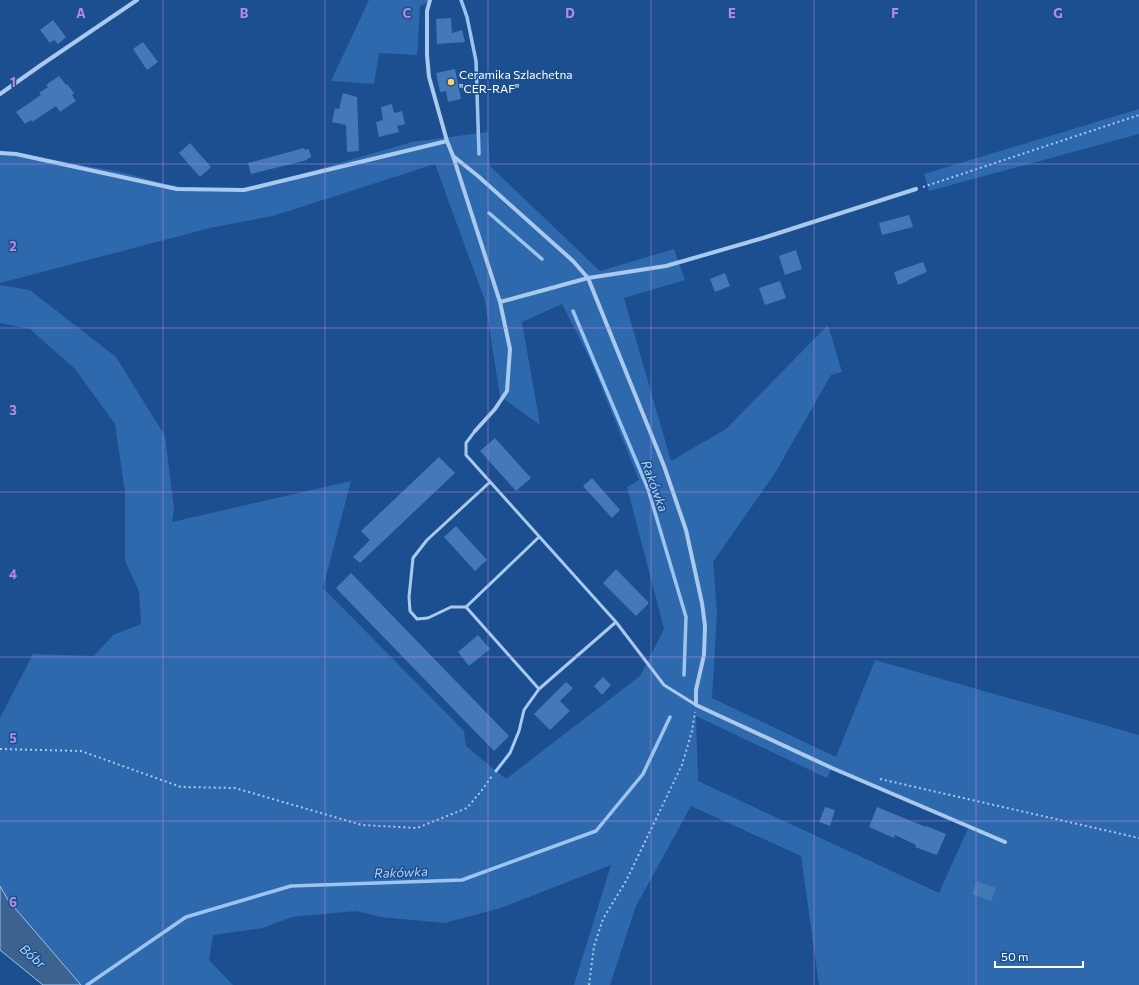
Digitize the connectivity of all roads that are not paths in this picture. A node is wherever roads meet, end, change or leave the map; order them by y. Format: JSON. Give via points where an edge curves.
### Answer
{"nodes":[{"id":1,"x":137,"y":0,"type":"edge"},
{"id":2,"x":430,"y":0,"type":"edge"},
{"id":3,"x":0,"y":94,"type":"edge"},
{"id":4,"x":447,"y":141,"type":"junction"},
{"id":5,"x":0,"y":153,"type":"edge"},
{"id":6,"x":453,"y":156,"type":"junction"},
{"id":7,"x":916,"y":189,"type":"road end"},
{"id":8,"x":588,"y":278,"type":"junction"},
{"id":9,"x":500,"y":302,"type":"junction"},
{"id":10,"x":475,"y":432,"type":"joint"},
{"id":11,"x":490,"y":482,"type":"junction"},
{"id":12,"x":539,"y":537,"type":"junction"},
{"id":13,"x":466,"y":607,"type":"junction"},
{"id":14,"x":616,"y":622,"type":"junction"},
{"id":15,"x":539,"y":689,"type":"junction"},
{"id":16,"x":696,"y":705,"type":"junction"},
{"id":17,"x":496,"y":770,"type":"road end"},
{"id":18,"x":1005,"y":842,"type":"dead end"}],
"edges":[{"from":1,"to":3,"type":"street"},
{"from":2,"to":4,"type":"street","via":[[427,26],[429,77]]},
{"from":4,"to":5,"type":"street","via":[[244,190],[177,189],[16,154]]},
{"from":4,"to":6,"type":"street"},
{"from":6,"to":8,"type":"street","via":[[573,261]]},
{"from":6,"to":9,"type":"street"},
{"from":7,"to":8,"type":"street","via":[[666,266]]},
{"from":8,"to":9,"type":"street"},
{"from":8,"to":16,"type":"street","via":[[664,466],[686,530],[705,626],[704,655],[696,690]]},
{"from":9,"to":10,"type":"street","via":[[510,349],[507,391]]},
{"from":10,"to":11,"type":"lane","via":[[466,444],[466,455]]},
{"from":11,"to":12,"type":"lane"},
{"from":11,"to":13,"type":"lane","via":[[427,540],[413,558],[409,597],[410,611],[417,619],[428,618],[451,607]]},
{"from":12,"to":13,"type":"lane"},
{"from":12,"to":14,"type":"lane"},
{"from":13,"to":15,"type":"lane"},
{"from":14,"to":15,"type":"lane"},
{"from":14,"to":16,"type":"lane","via":[[664,685]]},
{"from":15,"to":17,"type":"lane","via":[[524,710],[510,753]]},
{"from":16,"to":18,"type":"street","via":[[832,768]]}]}
